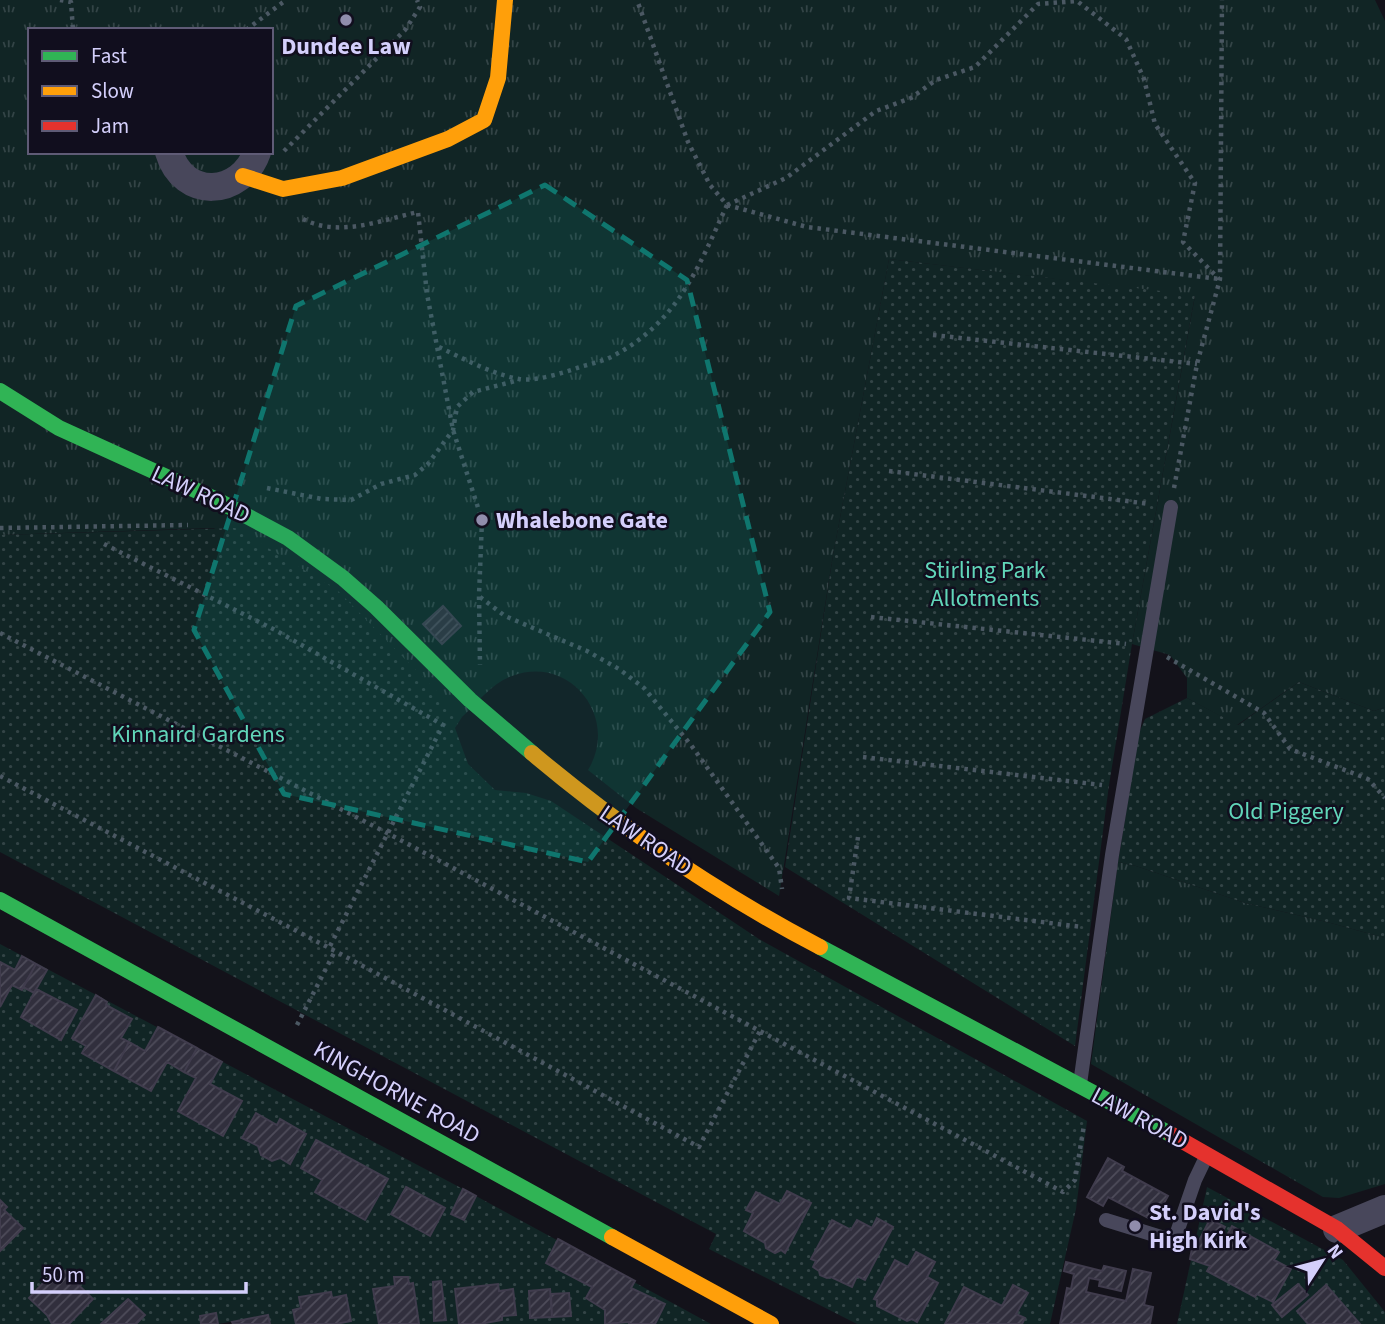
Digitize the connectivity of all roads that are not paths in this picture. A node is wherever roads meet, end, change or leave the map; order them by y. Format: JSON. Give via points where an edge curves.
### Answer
{"nodes":[{"id":1,"x":505,"y":0,"type":"edge"},
{"id":2,"x":169,"y":154,"type":"edge"},
{"id":3,"x":252,"y":169,"type":"edge"},
{"id":4,"x":0,"y":391,"type":"edge"},
{"id":5,"x":1171,"y":507,"type":"road end"},
{"id":6,"x":0,"y":900,"type":"edge"},
{"id":7,"x":1080,"y":1085,"type":"junction"},
{"id":8,"x":1207,"y":1154,"type":"junction"},
{"id":9,"x":1385,"y":1209,"type":"edge"},
{"id":10,"x":1106,"y":1220,"type":"dead end"},
{"id":11,"x":1337,"y":1229,"type":"junction"},
{"id":12,"x":1385,"y":1268,"type":"edge"},
{"id":13,"x":771,"y":1324,"type":"edge"}],
"edges":[{"from":1,"to":3,"type":"street","via":[[498,78],[484,120],[448,139],[342,178],[283,189]]},
{"from":2,"to":3,"type":"street","via":[[179,173],[205,187],[232,183]]},
{"from":4,"to":7,"type":"street","name":"LAW ROAD","via":[[59,428],[217,499],[288,538],[376,607],[470,700],[638,837],[774,923]]},
{"from":5,"to":7,"type":"lane"},
{"from":6,"to":13,"type":"street","name":"KINGHORNE ROAD"},
{"from":7,"to":8,"type":"street","name":"LAW ROAD"},
{"from":8,"to":10,"type":"lane","via":[[1174,1241]]},
{"from":8,"to":11,"type":"street","name":"LAW ROAD"},
{"from":9,"to":11,"type":"street"},
{"from":11,"to":12,"type":"street","name":"LAW ROAD"}]}
